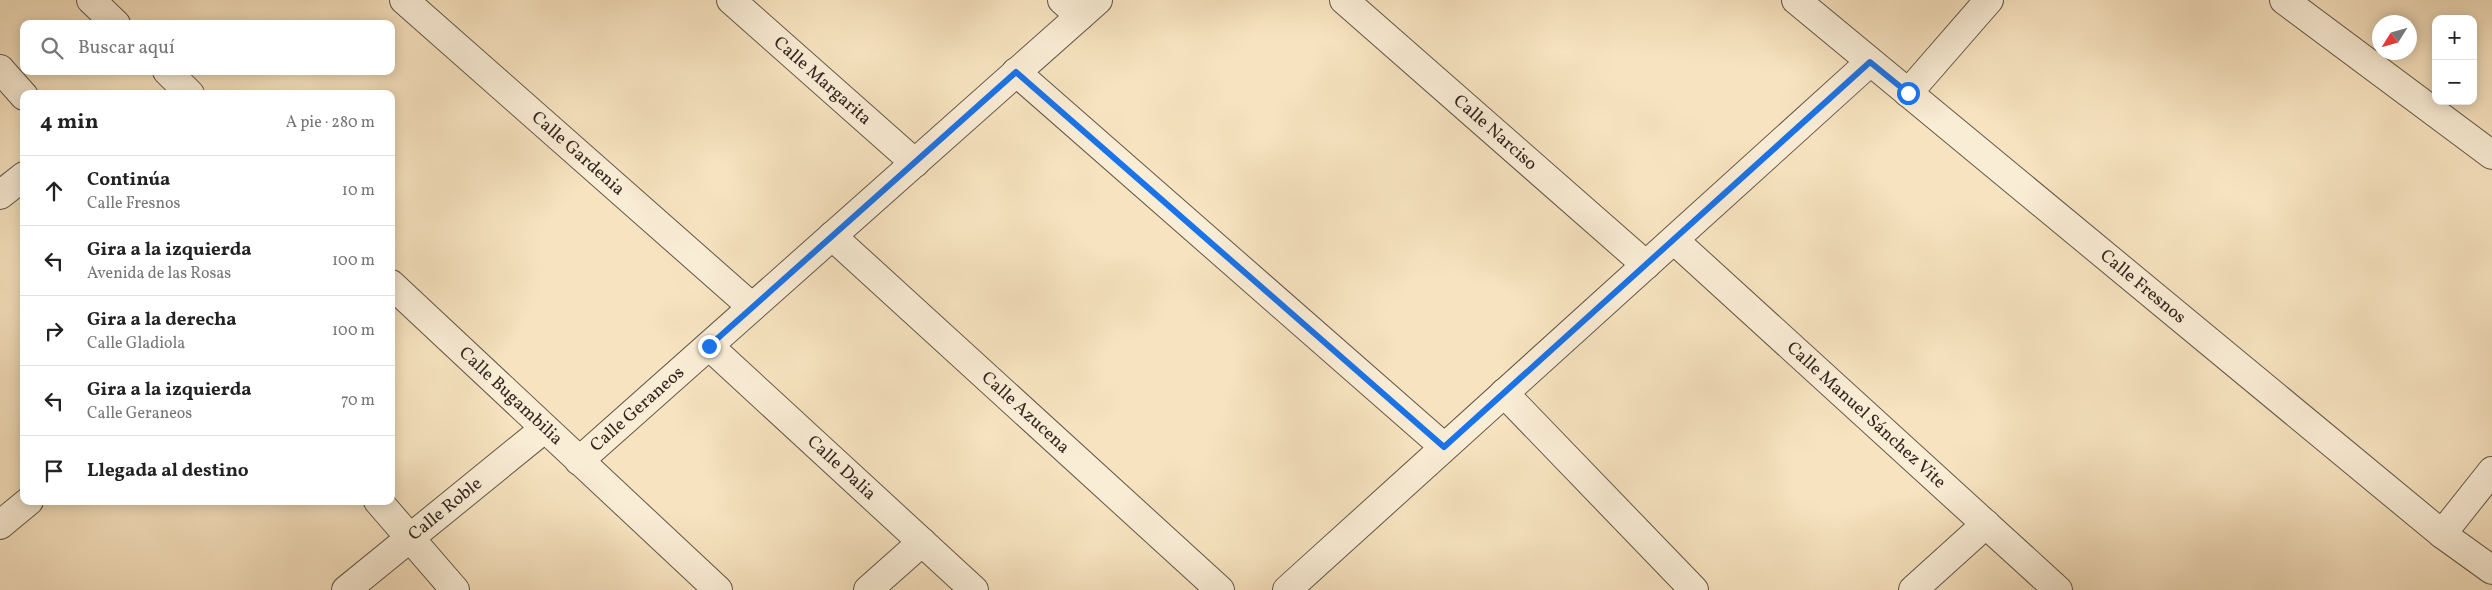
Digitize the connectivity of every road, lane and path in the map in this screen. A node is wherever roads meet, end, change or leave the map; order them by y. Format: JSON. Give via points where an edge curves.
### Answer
{"nodes":[{"id":1,"x":91,"y":0,"type":"edge"},
{"id":2,"x":404,"y":0,"type":"edge"},
{"id":3,"x":731,"y":0,"type":"edge"},
{"id":4,"x":1344,"y":0,"type":"edge"},
{"id":5,"x":1796,"y":0,"type":"edge"},
{"id":6,"x":1989,"y":0,"type":"edge"},
{"id":7,"x":2284,"y":0,"type":"edge"},
{"id":8,"x":1080,"y":5,"type":"edge"},
{"id":9,"x":112,"y":20,"type":"edge"},
{"id":10,"x":1870,"y":62,"type":"junction"},
{"id":11,"x":0,"y":69,"type":"edge"},
{"id":12,"x":1016,"y":72,"type":"junction"},
{"id":13,"x":170,"y":75,"type":"edge"},
{"id":14,"x":186,"y":90,"type":"edge"},
{"id":15,"x":20,"y":92,"type":"edge"},
{"id":16,"x":1908,"y":93,"type":"junction"},
{"id":17,"x":2492,"y":155,"type":"edge"},
{"id":18,"x":915,"y":163,"type":"junction"},
{"id":19,"x":20,"y":179,"type":"edge"},
{"id":20,"x":0,"y":195,"type":"edge"},
{"id":21,"x":832,"y":236,"type":"junction"},
{"id":22,"x":1674,"y":240,"type":"junction"},
{"id":23,"x":1646,"y":265,"type":"junction"},
{"id":24,"x":395,"y":288,"type":"edge"},
{"id":25,"x":752,"y":307,"type":"junction"},
{"id":26,"x":709,"y":346,"type":"junction"},
{"id":27,"x":1504,"y":394,"type":"junction"},
{"id":28,"x":544,"y":429,"type":"junction"},
{"id":29,"x":1444,"y":447,"type":"junction"},
{"id":30,"x":579,"y":461,"type":"junction"},
{"id":31,"x":2492,"y":471,"type":"edge"},
{"id":32,"x":24,"y":505,"type":"edge"},
{"id":33,"x":381,"y":505,"type":"edge"},
{"id":34,"x":1986,"y":524,"type":"junction"},
{"id":35,"x":0,"y":525,"type":"edge"},
{"id":36,"x":2442,"y":534,"type":"junction"},
{"id":37,"x":410,"y":538,"type":"junction"},
{"id":38,"x":922,"y":542,"type":"junction"},
{"id":39,"x":2492,"y":570,"type":"edge"},
{"id":40,"x":346,"y":590,"type":"edge"},
{"id":41,"x":455,"y":590,"type":"edge"},
{"id":42,"x":718,"y":590,"type":"edge"},
{"id":43,"x":868,"y":590,"type":"edge"},
{"id":44,"x":974,"y":590,"type":"edge"},
{"id":45,"x":1220,"y":590,"type":"edge"},
{"id":46,"x":1287,"y":590,"type":"edge"},
{"id":47,"x":1694,"y":590,"type":"edge"},
{"id":48,"x":1913,"y":590,"type":"edge"},
{"id":49,"x":2058,"y":590,"type":"edge"}],
"edges":[{"from":1,"to":9,"type":"street"},
{"from":2,"to":25,"type":"street","name":"Calle Gardenia"},
{"from":3,"to":18,"type":"street","name":"Calle Margarita"},
{"from":4,"to":23,"type":"street","name":"Calle Narciso"},
{"from":5,"to":10,"type":"street","name":"Calle Fresnos"},
{"from":6,"to":16,"type":"street"},
{"from":7,"to":17,"type":"street"},
{"from":8,"to":12,"type":"street","name":"Calle Geraneos"},
{"from":10,"to":16,"type":"street","name":"Calle Fresnos"},
{"from":10,"to":22,"type":"street"},
{"from":11,"to":15,"type":"street"},
{"from":12,"to":18,"type":"street","name":"Calle Geraneos"},
{"from":12,"to":29,"type":"street"},
{"from":13,"to":14,"type":"street"},
{"from":16,"to":36,"type":"street","name":"Calle Fresnos"},
{"from":18,"to":21,"type":"street","name":"Calle Geraneos"},
{"from":19,"to":20,"type":"street"},
{"from":21,"to":25,"type":"street","name":"Calle Geraneos"},
{"from":21,"to":45,"type":"street","name":"Calle Azucena"},
{"from":22,"to":23,"type":"street"},
{"from":22,"to":34,"type":"street","name":"Calle Manuel Sánchez Vite"},
{"from":23,"to":27,"type":"street"},
{"from":24,"to":28,"type":"street","name":"Calle Bugambilia"},
{"from":25,"to":26,"type":"street","name":"Calle Geraneos"},
{"from":26,"to":30,"type":"street","name":"Calle Geraneos"},
{"from":26,"to":38,"type":"street","name":"Calle Dalia"},
{"from":27,"to":29,"type":"street"},
{"from":27,"to":47,"type":"street"},
{"from":28,"to":30,"type":"street","name":"Calle Bugambilia"},
{"from":28,"to":37,"type":"street","name":"Calle Roble"},
{"from":29,"to":46,"type":"street"},
{"from":30,"to":42,"type":"street","name":"Calle Bugambilia"},
{"from":31,"to":36,"type":"street"},
{"from":32,"to":35,"type":"street"},
{"from":33,"to":37,"type":"street"},
{"from":34,"to":48,"type":"street"},
{"from":34,"to":49,"type":"street","name":"Calle Manuel Sánchez Vite"},
{"from":36,"to":39,"type":"street","name":"Calle Fresnos"},
{"from":37,"to":40,"type":"street","name":"Calle Roble"},
{"from":37,"to":41,"type":"street"},
{"from":38,"to":43,"type":"street"},
{"from":38,"to":44,"type":"street","name":"Calle Dalia"}]}
